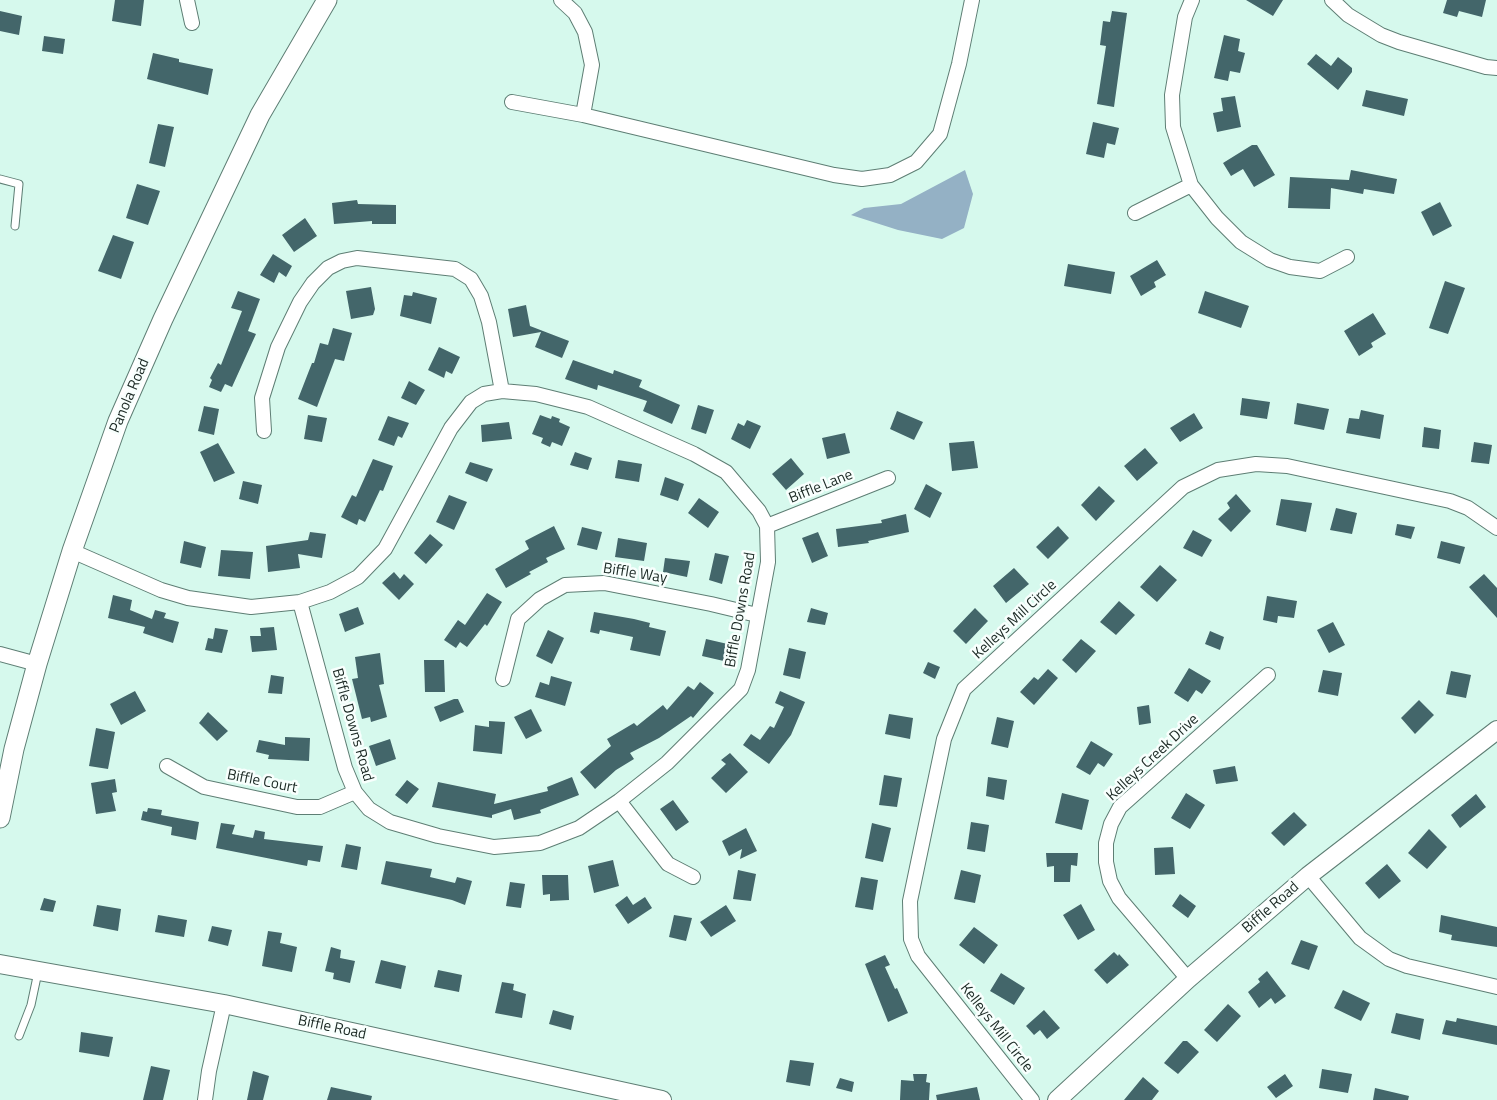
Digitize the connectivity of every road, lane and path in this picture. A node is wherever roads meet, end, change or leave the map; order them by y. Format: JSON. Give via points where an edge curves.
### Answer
{"nodes":[{"id":1,"x":187,"y":0,"type":"edge"},
{"id":2,"x":327,"y":0,"type":"edge"},
{"id":3,"x":561,"y":0,"type":"edge"},
{"id":4,"x":972,"y":0,"type":"edge"},
{"id":5,"x":1192,"y":0,"type":"edge"},
{"id":6,"x":1332,"y":0,"type":"edge"},
{"id":7,"x":192,"y":23,"type":"dead end"},
{"id":8,"x":1497,"y":68,"type":"edge"},
{"id":9,"x":512,"y":102,"type":"dead end"},
{"id":10,"x":582,"y":115,"type":"junction"},
{"id":11,"x":0,"y":179,"type":"edge"},
{"id":12,"x":1191,"y":185,"type":"junction"},
{"id":13,"x":1135,"y":213,"type":"dead end"},
{"id":14,"x":15,"y":226,"type":"dead end"},
{"id":15,"x":1347,"y":257,"type":"dead end"},
{"id":16,"x":502,"y":390,"type":"junction"},
{"id":17,"x":264,"y":431,"type":"dead end"},
{"id":18,"x":888,"y":478,"type":"dead end"},
{"id":19,"x":767,"y":526,"type":"junction"},
{"id":20,"x":1497,"y":528,"type":"edge"},
{"id":21,"x":72,"y":551,"type":"junction"},
{"id":22,"x":300,"y":602,"type":"junction"},
{"id":23,"x":757,"y":615,"type":"junction"},
{"id":24,"x":0,"y":654,"type":"edge"},
{"id":25,"x":37,"y":664,"type":"junction"},
{"id":26,"x":1268,"y":675,"type":"dead end"},
{"id":27,"x":503,"y":679,"type":"dead end"},
{"id":28,"x":1497,"y":730,"type":"edge"},
{"id":29,"x":167,"y":766,"type":"dead end"},
{"id":30,"x":354,"y":792,"type":"junction"},
{"id":31,"x":619,"y":801,"type":"junction"},
{"id":32,"x":0,"y":818,"type":"edge"},
{"id":33,"x":1308,"y":876,"type":"junction"},
{"id":34,"x":693,"y":877,"type":"dead end"},
{"id":35,"x":0,"y":964,"type":"edge"},
{"id":36,"x":38,"y":971,"type":"junction"},
{"id":37,"x":1188,"y":979,"type":"junction"},
{"id":38,"x":1497,"y":987,"type":"edge"},
{"id":39,"x":224,"y":1004,"type":"junction"},
{"id":40,"x":19,"y":1036,"type":"dead end"},
{"id":41,"x":603,"y":1093,"type":"edge"},
{"id":42,"x":205,"y":1100,"type":"edge"},
{"id":43,"x":662,"y":1100,"type":"edge"},
{"id":44,"x":1032,"y":1100,"type":"edge"},
{"id":45,"x":1057,"y":1100,"type":"edge"}],
"edges":[{"from":1,"to":7,"type":"street"},
{"from":2,"to":21,"type":"main road","name":"Panola Road","via":[[260,116],[163,319],[118,422]]},
{"from":3,"to":10,"type":"street","via":[[575,13],[584,32],[592,65]]},
{"from":4,"to":10,"type":"street","via":[[940,134],[916,162],[890,175],[862,179],[834,175]]},
{"from":5,"to":12,"type":"street","via":[[1185,17],[1172,95],[1173,126]]},
{"from":6,"to":8,"type":"street","via":[[1348,15],[1390,38]]},
{"from":9,"to":10,"type":"street"},
{"from":11,"to":14,"type":"lane","via":[[19,184]]},
{"from":12,"to":13,"type":"street"},
{"from":12,"to":15,"type":"street","via":[[1241,242],[1270,260],[1290,267],[1320,271]]},
{"from":16,"to":17,"type":"street","via":[[489,322],[481,296],[471,279],[455,269],[356,258],[328,268],[300,302],[278,347],[262,398]]},
{"from":16,"to":19,"type":"street","name":"Biffle Downs Road","via":[[536,394],[588,407],[694,454],[726,472],[760,511]]},
{"from":16,"to":22,"type":"street","name":"Biffle Downs Road","via":[[484,394],[472,402],[451,428],[385,549],[358,577],[330,592]]},
{"from":18,"to":19,"type":"street","name":"Biffle Lane"},
{"from":19,"to":23,"type":"street","name":"Biffle Downs Road","via":[[768,562]]},
{"from":20,"to":44,"type":"street","name":"Kelleys Mill Circle","via":[[1468,508],[1450,501],[1297,468],[1256,464],[1218,470],[1183,487],[964,689],[944,739],[910,901],[911,939],[918,956]]},
{"from":21,"to":22,"type":"street","name":"Biffle Downs Road","via":[[160,590],[188,598],[251,607]]},
{"from":21,"to":25,"type":"main road","name":"Panola Road"},
{"from":22,"to":30,"type":"street","name":"Biffle Downs Road"},
{"from":23,"to":27,"type":"street","name":"Biffle Way","via":[[604,583],[565,585],[540,599],[518,619]]},
{"from":23,"to":31,"type":"street","name":"Biffle Downs Road","via":[[748,670],[741,689],[667,763]]},
{"from":24,"to":25,"type":"street"},
{"from":25,"to":32,"type":"main road","name":"Panola Road","via":[[14,749]]},
{"from":26,"to":37,"type":"street","name":"Kelleys Creek Drive","via":[[1120,807],[1106,843],[1108,871],[1119,898]]},
{"from":28,"to":33,"type":"street","name":"Biffle Road"},
{"from":29,"to":30,"type":"street","name":"Biffle Court","via":[[204,787],[297,807],[320,806]]},
{"from":30,"to":31,"type":"street","name":"Biffle Downs Road","via":[[369,810],[390,822],[494,847],[540,843],[579,828]]},
{"from":31,"to":34,"type":"street","via":[[668,864]]},
{"from":33,"to":37,"type":"street","name":"Biffle Road"},
{"from":33,"to":38,"type":"street","via":[[1360,938],[1389,959]]},
{"from":35,"to":36,"type":"street","name":"Biffle Road"},
{"from":36,"to":39,"type":"street","name":"Biffle Road"},
{"from":36,"to":40,"type":"lane","via":[[31,1005]]},
{"from":37,"to":45,"type":"street","name":"Biffle Road"},
{"from":39,"to":41,"type":"street","name":"Biffle Road"},
{"from":39,"to":42,"type":"street"},
{"from":41,"to":43,"type":"street","name":"Biffle Road"}]}
